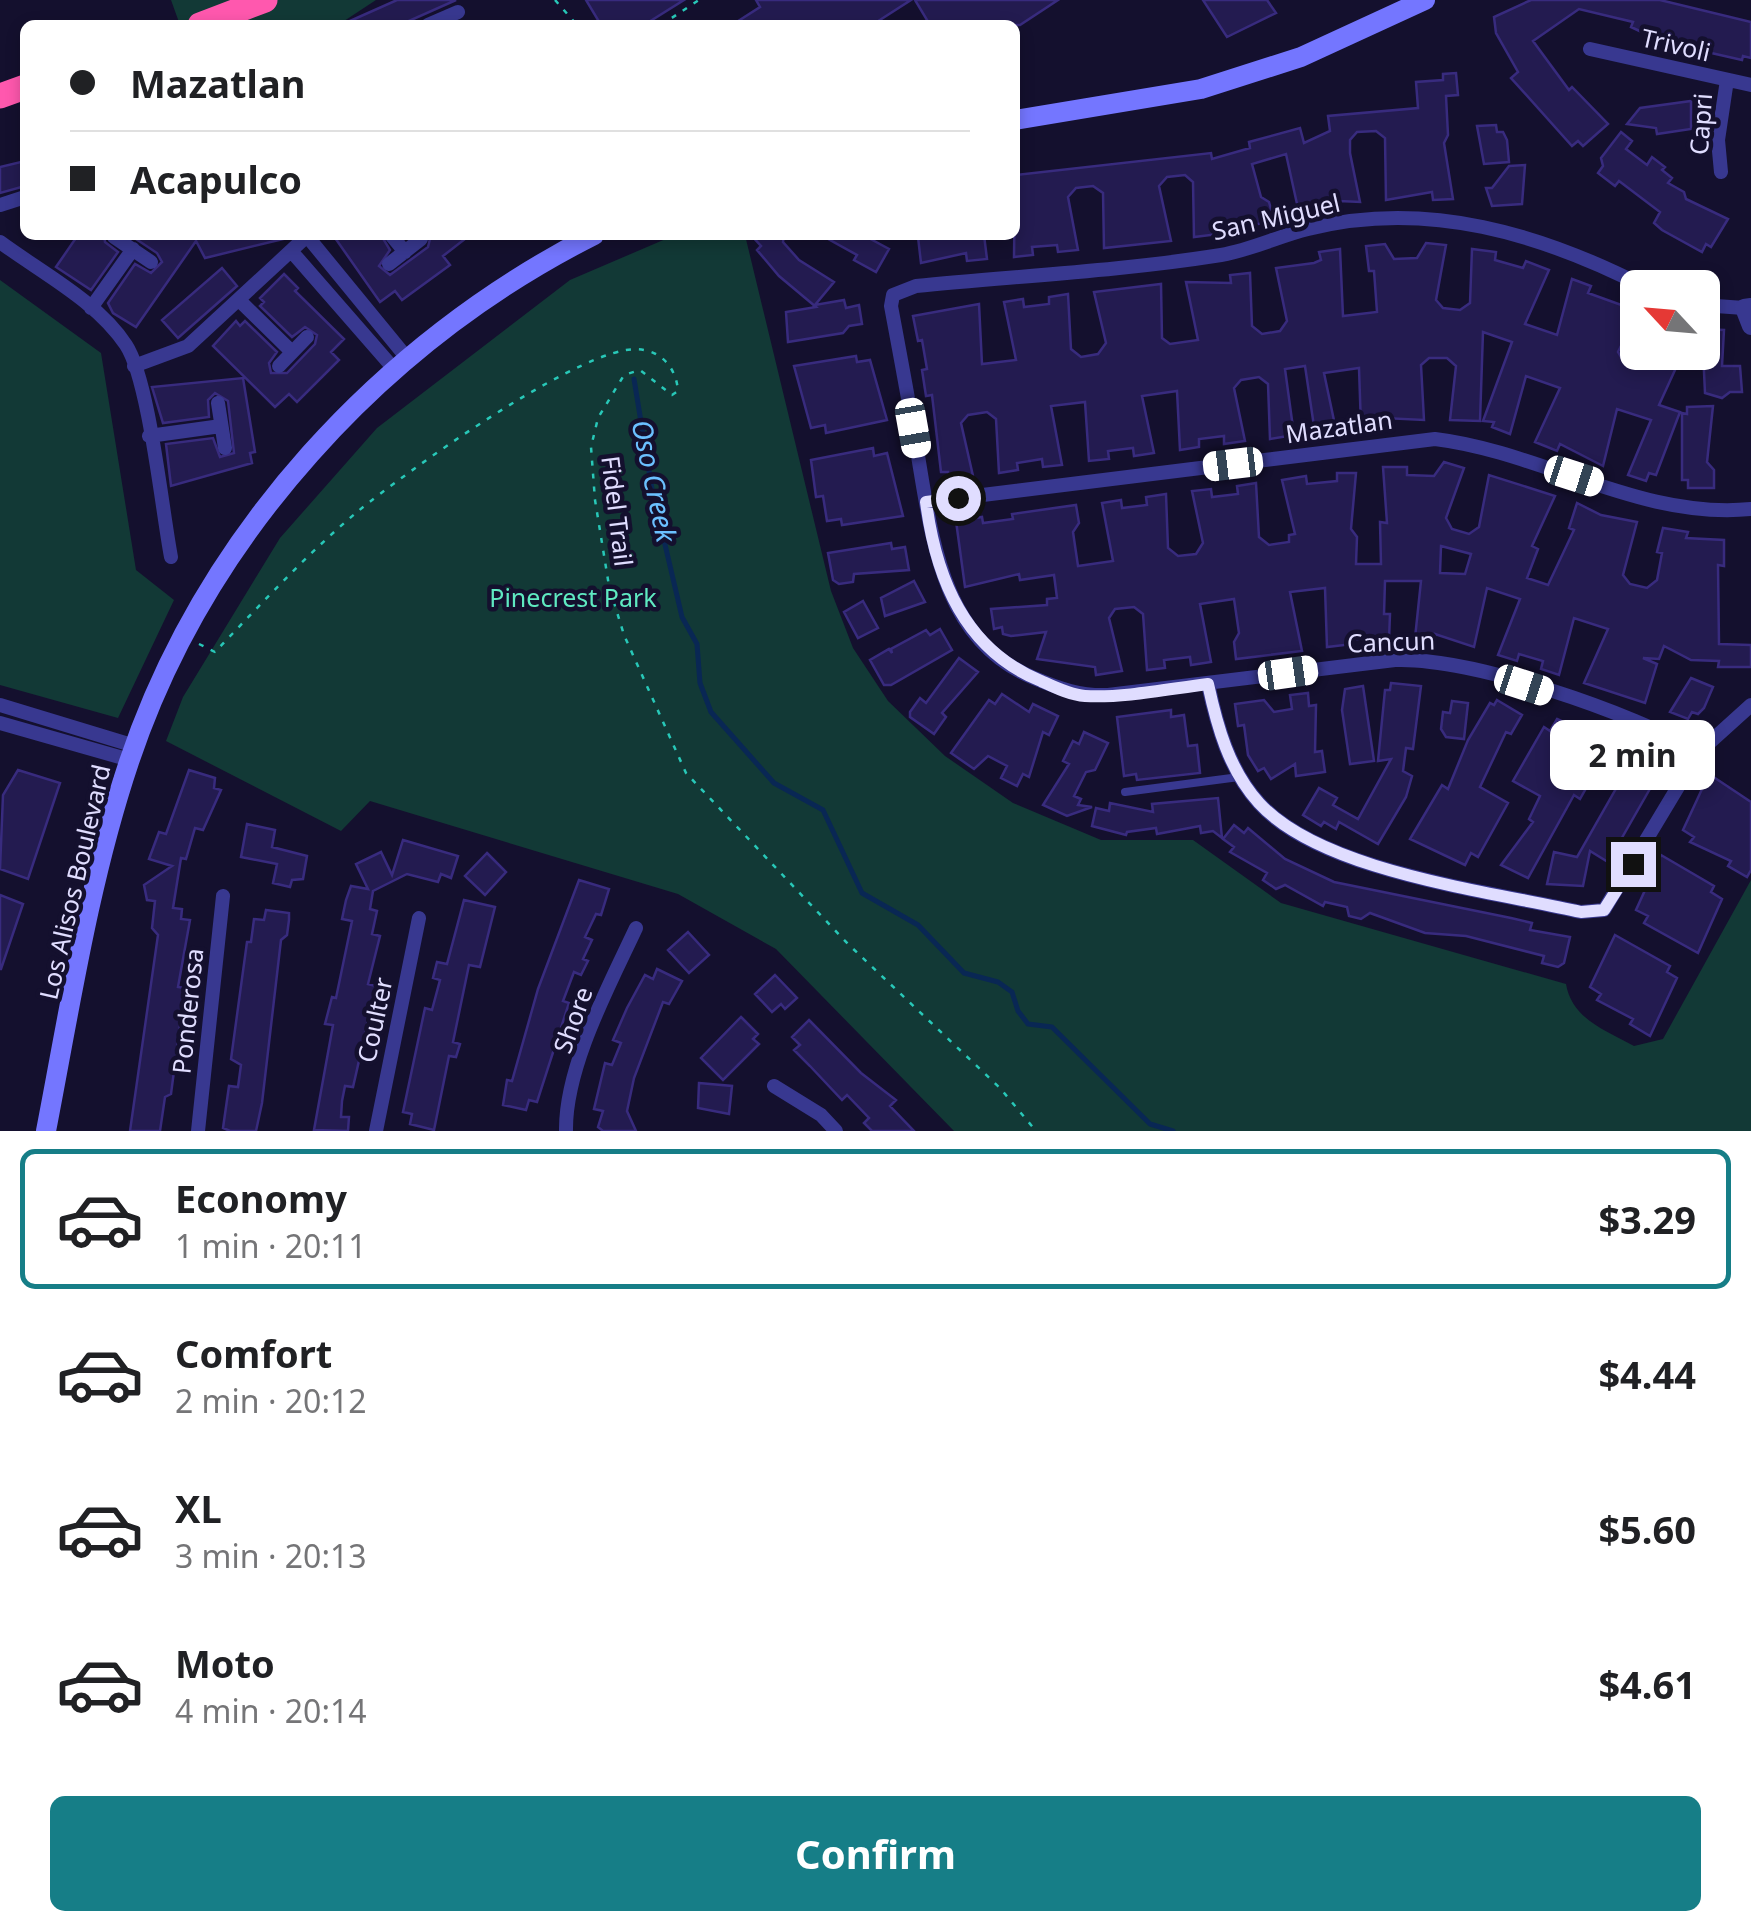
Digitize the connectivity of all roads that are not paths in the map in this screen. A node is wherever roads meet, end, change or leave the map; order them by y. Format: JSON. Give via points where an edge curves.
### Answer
{"nodes":[{"id":1,"x":265,"y":0,"type":"edge"},
{"id":2,"x":1424,"y":0,"type":"edge"},
{"id":3,"x":458,"y":12,"type":"dead end"},
{"id":4,"x":213,"y":20,"type":"edge"},
{"id":5,"x":439,"y":20,"type":"edge"},
{"id":6,"x":1590,"y":49,"type":"dead end"},
{"id":7,"x":1727,"y":80,"type":"junction"},
{"id":8,"x":1751,"y":85,"type":"edge"},
{"id":9,"x":1020,"y":119,"type":"edge"},
{"id":10,"x":1721,"y":172,"type":"dead end"},
{"id":11,"x":119,"y":240,"type":"edge"},
{"id":12,"x":304,"y":240,"type":"edge"},
{"id":13,"x":311,"y":240,"type":"edge"},
{"id":14,"x":395,"y":240,"type":"edge"},
{"id":15,"x":420,"y":240,"type":"dead end"},
{"id":16,"x":584,"y":240,"type":"edge"},
{"id":17,"x":0,"y":242,"type":"edge"},
{"id":18,"x":133,"y":250,"type":"junction"},
{"id":19,"x":292,"y":252,"type":"junction"},
{"id":20,"x":405,"y":252,"type":"junction"},
{"id":21,"x":150,"y":262,"type":"dead end"},
{"id":22,"x":388,"y":264,"type":"dead end"},
{"id":23,"x":1620,"y":275,"type":"edge"},
{"id":24,"x":904,"y":289,"type":"joint"},
{"id":25,"x":240,"y":301,"type":"junction"},
{"id":26,"x":91,"y":308,"type":"junction"},
{"id":27,"x":1720,"y":308,"type":"edge"},
{"id":28,"x":1749,"y":314,"type":"edge"},
{"id":29,"x":307,"y":337,"type":"dead end"},
{"id":30,"x":292,"y":352,"type":"junction"},
{"id":31,"x":401,"y":364,"type":"junction"},
{"id":32,"x":134,"y":366,"type":"junction"},
{"id":33,"x":279,"y":366,"type":"dead end"},
{"id":34,"x":218,"y":403,"type":"dead end"},
{"id":35,"x":222,"y":426,"type":"junction"},
{"id":36,"x":149,"y":436,"type":"junction"},
{"id":37,"x":225,"y":448,"type":"dead end"},
{"id":38,"x":926,"y":502,"type":"junction"},
{"id":39,"x":1751,"y":508,"type":"edge"},
{"id":40,"x":170,"y":557,"type":"dead end"},
{"id":41,"x":1208,"y":684,"type":"junction"},
{"id":42,"x":0,"y":706,"type":"edge"},
{"id":43,"x":1751,"y":706,"type":"edge"},
{"id":44,"x":0,"y":723,"type":"edge"},
{"id":45,"x":1699,"y":752,"type":"junction"},
{"id":46,"x":132,"y":753,"type":"junction"},
{"id":47,"x":1240,"y":777,"type":"junction"},
{"id":48,"x":1125,"y":792,"type":"dead end"},
{"id":49,"x":223,"y":896,"type":"dead end"},
{"id":50,"x":419,"y":918,"type":"dead end"},
{"id":51,"x":636,"y":928,"type":"dead end"},
{"id":52,"x":774,"y":1086,"type":"dead end"},
{"id":53,"x":46,"y":1131,"type":"edge"},
{"id":54,"x":198,"y":1131,"type":"edge"},
{"id":55,"x":376,"y":1131,"type":"edge"},
{"id":56,"x":566,"y":1131,"type":"edge"},
{"id":57,"x":836,"y":1131,"type":"edge"}],
"edges":[{"from":1,"to":4,"type":"highway"},
{"from":2,"to":9,"type":"main road","via":[[1301,57],[1202,90]]},
{"from":3,"to":5,"type":"street"},
{"from":6,"to":7,"type":"street","name":"Trivoli"},
{"from":7,"to":8,"type":"street","name":"Trivoli"},
{"from":7,"to":10,"type":"street","name":"Capri","via":[[1718,140]]},
{"from":11,"to":18,"type":"street"},
{"from":12,"to":19,"type":"street"},
{"from":13,"to":31,"type":"street"},
{"from":14,"to":20,"type":"street"},
{"from":15,"to":20,"type":"street"},
{"from":16,"to":31,"type":"main road","name":"Los Alisos Boulevard","via":[[527,269]]},
{"from":17,"to":26,"type":"street"},
{"from":18,"to":21,"type":"street"},
{"from":18,"to":26,"type":"street"},
{"from":19,"to":25,"type":"street"},
{"from":19,"to":31,"type":"street"},
{"from":20,"to":22,"type":"street"},
{"from":23,"to":24,"type":"street","name":"San Miguel","via":[[1569,250],[1495,228],[1374,219],[1309,228],[1223,255]]},
{"from":24,"to":38,"type":"street","name":"Cancun","via":[[891,306]]},
{"from":25,"to":30,"type":"street"},
{"from":25,"to":32,"type":"street","via":[[188,346]]},
{"from":26,"to":32,"type":"street","via":[[121,339]]},
{"from":27,"to":28,"type":"street"},
{"from":29,"to":30,"type":"street"},
{"from":30,"to":33,"type":"street"},
{"from":31,"to":46,"type":"main road","name":"Los Alisos Boulevard","via":[[316,446],[212,582]]},
{"from":32,"to":36,"type":"street"},
{"from":34,"to":35,"type":"street"},
{"from":35,"to":36,"type":"street"},
{"from":35,"to":37,"type":"street"},
{"from":36,"to":40,"type":"street"},
{"from":38,"to":39,"type":"street","name":"Mazatlan","via":[[1435,438],[1484,444],[1656,500],[1703,510]]},
{"from":38,"to":41,"type":"street","name":"Cancun","via":[[952,600],[1002,661],[1081,696]]},
{"from":41,"to":45,"type":"street","name":"Cancun","via":[[1438,660],[1651,725]]},
{"from":41,"to":47,"type":"street"},
{"from":42,"to":46,"type":"street"},
{"from":43,"to":45,"type":"street"},
{"from":44,"to":46,"type":"street"},
{"from":45,"to":47,"type":"street","via":[[1604,910],[1581,912],[1336,853],[1296,835]]},
{"from":46,"to":53,"type":"main road","name":"Los Alisos Boulevard","via":[[94,887]]},
{"from":47,"to":48,"type":"lane"},
{"from":49,"to":54,"type":"street","name":"Ponderosa"},
{"from":50,"to":55,"type":"street","name":"Coulter"},
{"from":51,"to":56,"type":"street","name":"Shore","via":[[602,999],[566,1108]]},
{"from":52,"to":57,"type":"street"}]}
